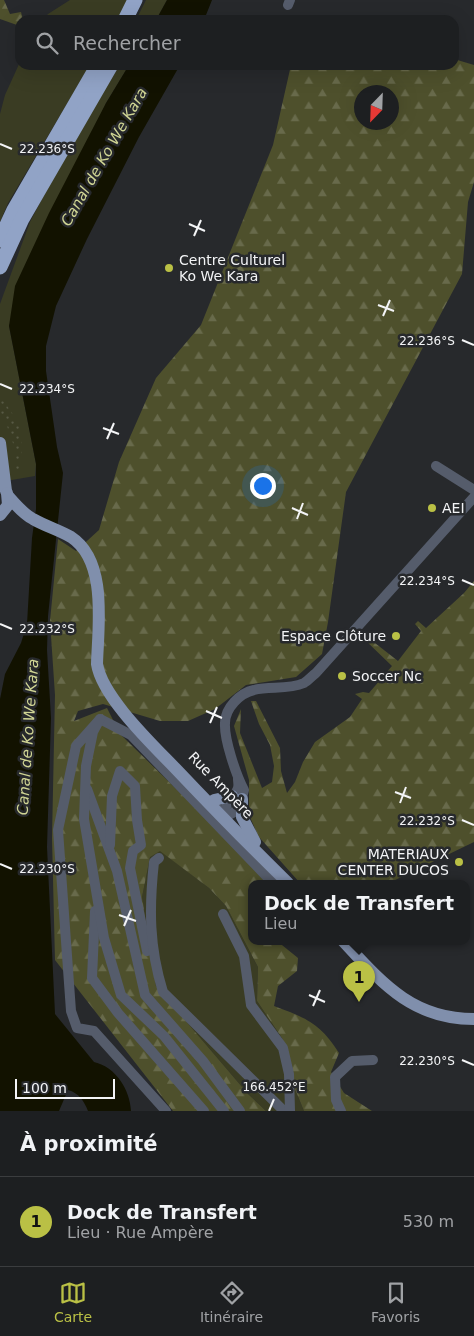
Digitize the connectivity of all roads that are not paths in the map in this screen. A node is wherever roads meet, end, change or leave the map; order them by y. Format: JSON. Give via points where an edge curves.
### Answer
{"nodes":[{"id":1,"x":135,"y":0,"type":"edge"},
{"id":2,"x":146,"y":0,"type":"edge"},
{"id":3,"x":128,"y":15,"type":"edge"},
{"id":4,"x":138,"y":15,"type":"edge"},
{"id":5,"x":95,"y":70,"type":"edge"},
{"id":6,"x":107,"y":70,"type":"edge"},
{"id":7,"x":0,"y":240,"type":"edge"},
{"id":8,"x":0,"y":267,"type":"edge"},
{"id":9,"x":1,"y":455,"type":"edge"},
{"id":10,"x":436,"y":466,"type":"dead end"},
{"id":11,"x":474,"y":490,"type":"edge"},
{"id":12,"x":5,"y":491,"type":"edge"},
{"id":13,"x":474,"y":497,"type":"edge"},
{"id":14,"x":0,"y":515,"type":"edge"},
{"id":15,"x":31,"y":518,"type":"junction"},
{"id":16,"x":124,"y":711,"type":"junction"},
{"id":17,"x":100,"y":719,"type":"junction"},
{"id":18,"x":86,"y":785,"type":"junction"},
{"id":19,"x":237,"y":798,"type":"junction"},
{"id":20,"x":214,"y":800,"type":"junction"},
{"id":21,"x":228,"y":817,"type":"junction"},
{"id":22,"x":255,"y":842,"type":"junction"},
{"id":23,"x":109,"y":849,"type":"junction"},
{"id":24,"x":159,"y":858,"type":"dead end"},
{"id":25,"x":270,"y":880,"type":"edge"},
{"id":26,"x":285,"y":880,"type":"edge"},
{"id":27,"x":289,"y":880,"type":"edge"},
{"id":28,"x":96,"y":888,"type":"junction"},
{"id":29,"x":223,"y":914,"type":"dead end"},
{"id":30,"x":347,"y":945,"type":"edge"},
{"id":31,"x":158,"y":976,"type":"junction"},
{"id":32,"x":474,"y":1019,"type":"edge"},
{"id":33,"x":373,"y":1060,"type":"dead end"},
{"id":34,"x":166,"y":1111,"type":"edge"},
{"id":35,"x":204,"y":1111,"type":"edge"},
{"id":36,"x":224,"y":1111,"type":"edge"},
{"id":37,"x":240,"y":1111,"type":"edge"},
{"id":38,"x":284,"y":1111,"type":"edge"},
{"id":39,"x":290,"y":1111,"type":"edge"},
{"id":40,"x":341,"y":1111,"type":"edge"}],
"edges":[{"from":1,"to":3,"type":"highway"},
{"from":2,"to":4,"type":"highway"},
{"from":5,"to":7,"type":"highway"},
{"from":6,"to":8,"type":"highway","via":[[22,219]]},
{"from":9,"to":12,"type":"main road"},
{"from":10,"to":11,"type":"street"},
{"from":12,"to":14,"type":"main road","via":[[8,505]]},
{"from":12,"to":15,"type":"main road"},
{"from":13,"to":19,"type":"street","via":[[316,673],[304,683],[294,686],[255,689],[236,700],[228,710],[226,736],[244,790]]},
{"from":14,"to":15,"type":"main road","via":[[16,514]]},
{"from":15,"to":16,"type":"main road","name":"Rue Ampère","via":[[72,538],[85,550],[98,592],[98,673]]},
{"from":16,"to":20,"type":"main road","name":"Rue Ampère"},
{"from":16,"to":21,"type":"main road","name":"Rue Ampère","via":[[176,769]]},
{"from":17,"to":18,"type":"street","via":[[92,732]]},
{"from":17,"to":25,"type":"street","via":[[131,735]]},
{"from":17,"to":34,"type":"street","via":[[76,746],[58,830],[71,1012],[77,1028],[94,1031]]},
{"from":18,"to":23,"type":"street"},
{"from":18,"to":28,"type":"street","via":[[84,819]]},
{"from":19,"to":20,"type":"main road"},
{"from":19,"to":21,"type":"street","via":[[238,808]]},
{"from":19,"to":22,"type":"main road","via":[[242,817]]},
{"from":20,"to":21,"type":"main road","name":"Rue Ampère"},
{"from":21,"to":22,"type":"main road","name":"Rue Ampère"},
{"from":21,"to":26,"type":"main road","name":"Rue Ampère"},
{"from":22,"to":27,"type":"main road","name":"Rue Ampère"},
{"from":23,"to":31,"type":"street","via":[[112,796],[120,771],[135,786],[141,845],[133,851],[130,868],[151,972]]},
{"from":23,"to":37,"type":"street","via":[[118,871],[145,994],[203,1060]]},
{"from":24,"to":31,"type":"street","via":[[154,862],[150,912]]},
{"from":28,"to":35,"type":"street","via":[[92,978],[118,1013]]},
{"from":28,"to":36,"type":"street","via":[[104,938],[121,995],[164,1036]]},
{"from":29,"to":39,"type":"street","via":[[244,956],[251,1005],[283,1048],[289,1074]]},
{"from":30,"to":32,"type":"main road","via":[[402,998],[437,1014]]},
{"from":31,"to":38,"type":"street","via":[[163,992]]},
{"from":33,"to":40,"type":"street","via":[[352,1061],[335,1077],[336,1100]]}]}
